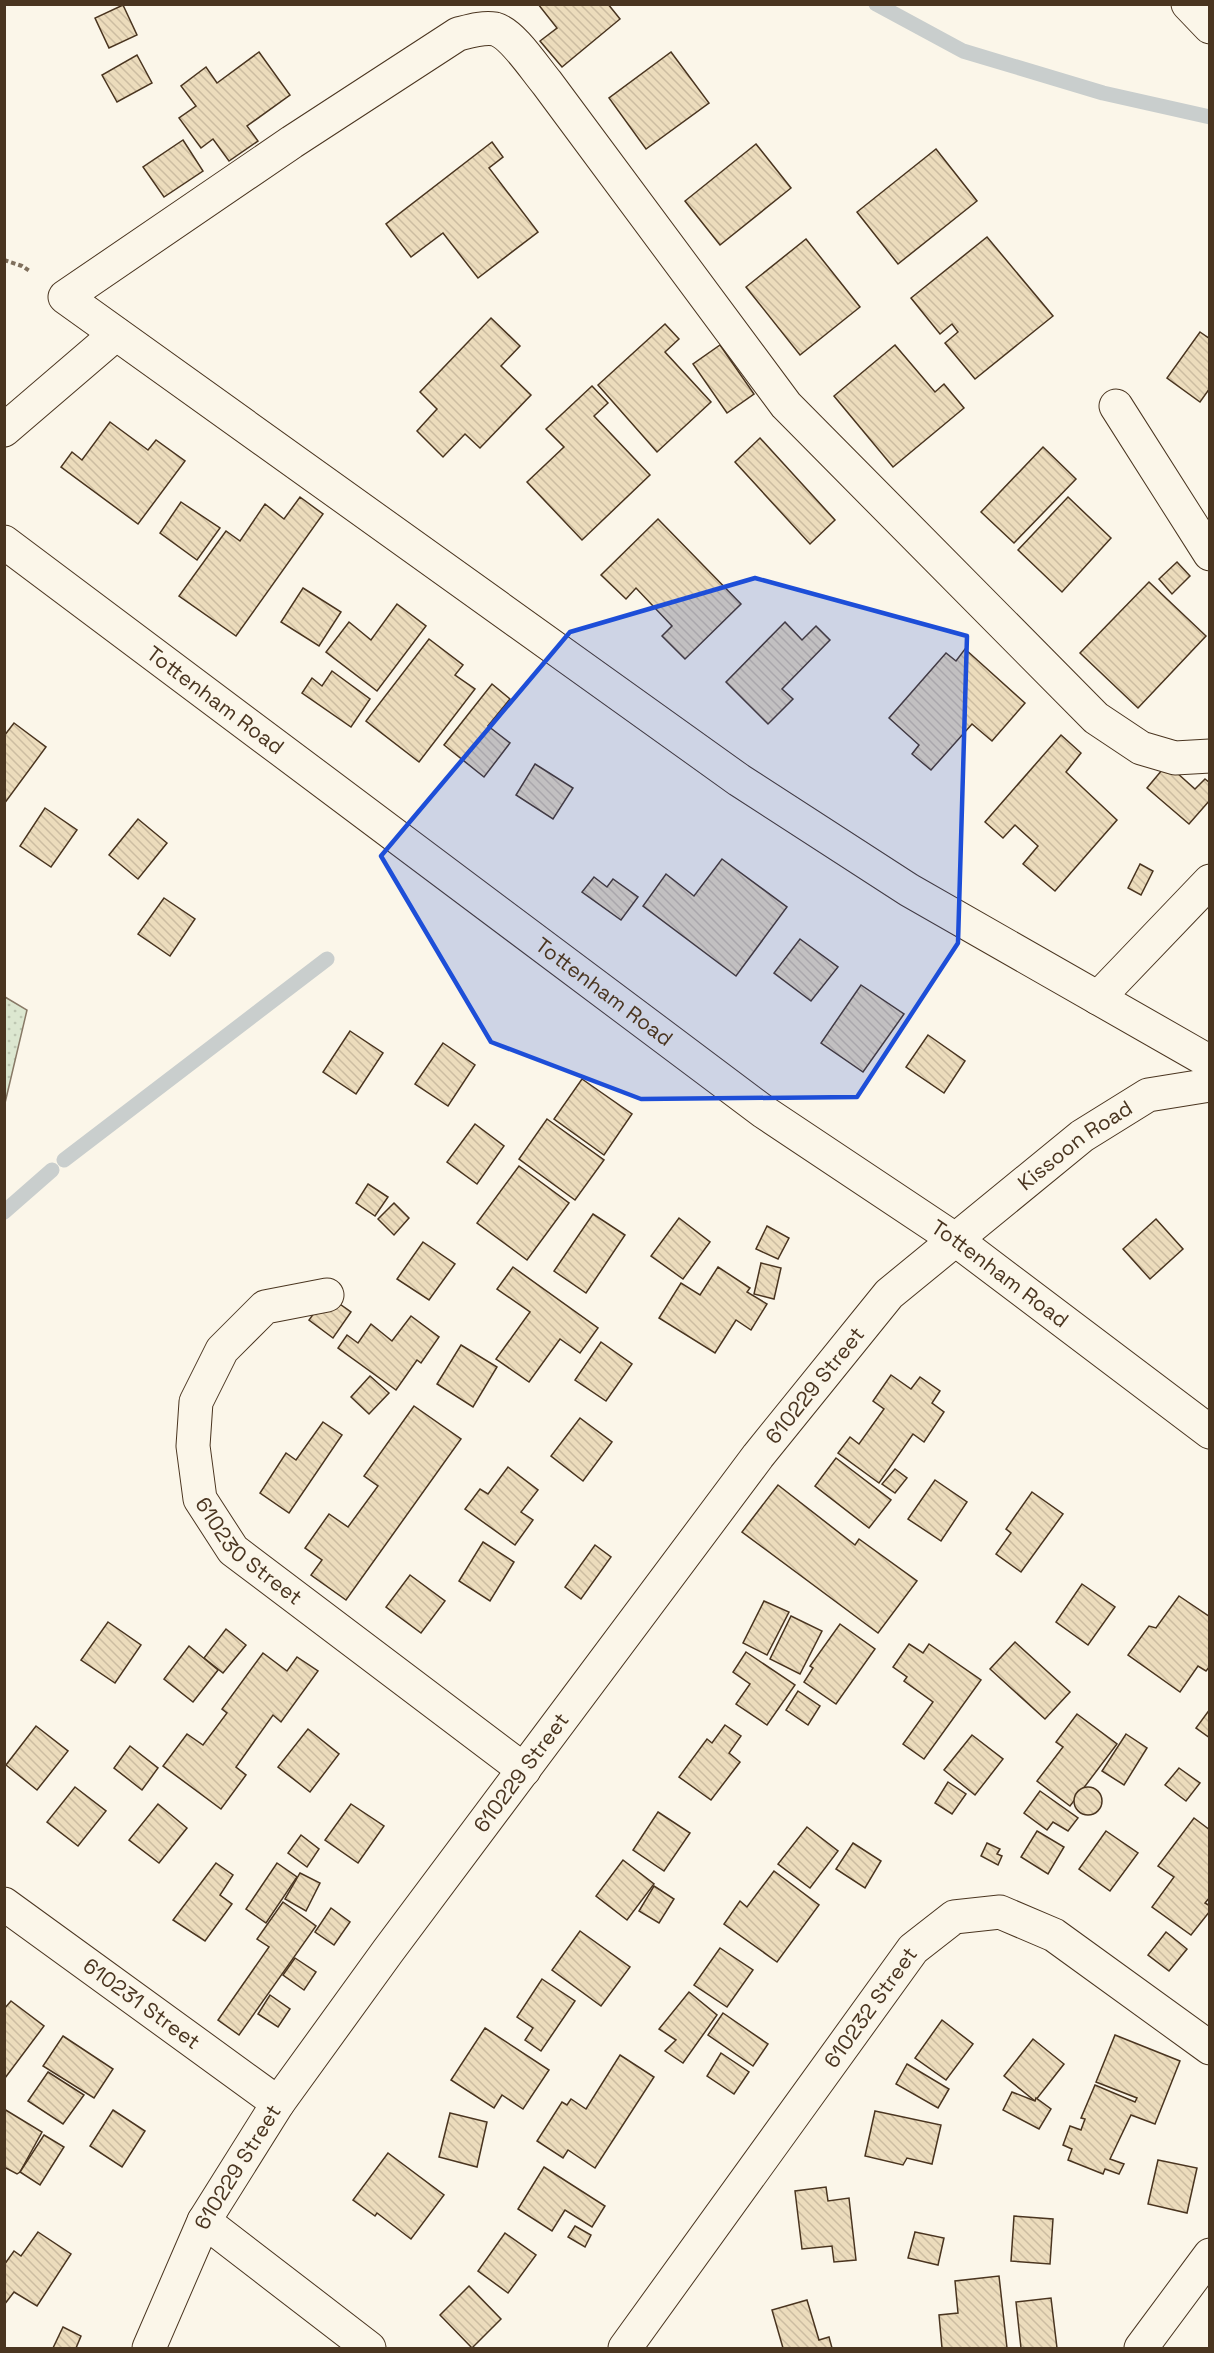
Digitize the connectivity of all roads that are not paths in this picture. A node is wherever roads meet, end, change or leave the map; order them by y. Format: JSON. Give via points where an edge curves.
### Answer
{"nodes":[{"id":1,"x":1188,"y":4,"type":"edge"},
{"id":2,"x":1209,"y":27,"type":"edge"},
{"id":3,"x":116,"y":334,"type":"junction"},
{"id":4,"x":1116,"y":406,"type":"dead end"},
{"id":5,"x":4,"y":430,"type":"edge"},
{"id":6,"x":4,"y":542,"type":"edge"},
{"id":7,"x":1209,"y":554,"type":"edge"},
{"id":8,"x":1209,"y":756,"type":"edge"},
{"id":9,"x":1209,"y":881,"type":"edge"},
{"id":10,"x":1098,"y":998,"type":"junction"},
{"id":11,"x":1209,"y":1062,"type":"edge"},
{"id":12,"x":1209,"y":1085,"type":"edge"},
{"id":13,"x":956,"y":1240,"type":"junction"},
{"id":14,"x":327,"y":1295,"type":"dead end"},
{"id":15,"x":1209,"y":1432,"type":"edge"},
{"id":16,"x":524,"y":1770,"type":"junction"},
{"id":17,"x":4,"y":1904,"type":"edge"},
{"id":18,"x":1209,"y":2048,"type":"edge"},
{"id":19,"x":278,"y":2103,"type":"junction"},
{"id":20,"x":204,"y":2221,"type":"junction"},
{"id":21,"x":1209,"y":2255,"type":"edge"},
{"id":22,"x":149,"y":2349,"type":"edge"},
{"id":23,"x":369,"y":2349,"type":"edge"},
{"id":24,"x":625,"y":2349,"type":"edge"},
{"id":25,"x":1141,"y":2349,"type":"edge"}],
"edges":[{"from":1,"to":2,"type":"street"},
{"from":3,"to":5,"type":"street"},
{"from":3,"to":8,"type":"street","via":[[65,297],[458,34],[496,29],[513,41],[547,83],[786,405],[1096,718],[1141,748],[1175,758]]},
{"from":3,"to":10,"type":"street","via":[[739,780],[909,890]]},
{"from":4,"to":7,"type":"street"},
{"from":6,"to":13,"type":"street","name":"Tottenham Road","via":[[764,1112]]},
{"from":9,"to":10,"type":"street"},
{"from":10,"to":11,"type":"street"},
{"from":12,"to":13,"type":"street","name":"Kissoon Road","via":[[1148,1095],[1082,1136]]},
{"from":13,"to":15,"type":"street","name":"Tottenham Road"},
{"from":13,"to":16,"type":"street","name":"610229 Street","via":[[889,1294],[758,1456]]},
{"from":14,"to":16,"type":"street","name":"610230 Street","via":[[265,1307],[222,1350],[196,1402],[193,1446],[200,1499],[233,1550]]},
{"from":16,"to":19,"type":"street","name":"610229 Street"},
{"from":17,"to":19,"type":"street","name":"610231 Street"},
{"from":18,"to":24,"type":"street","name":"610232 Street","via":[[1054,1935],[1000,1912],[954,1917],[913,1949]]},
{"from":19,"to":20,"type":"street","name":"610229 Street"},
{"from":20,"to":22,"type":"street","name":"610229 Street"},
{"from":20,"to":23,"type":"street"},
{"from":21,"to":25,"type":"street"}]}
